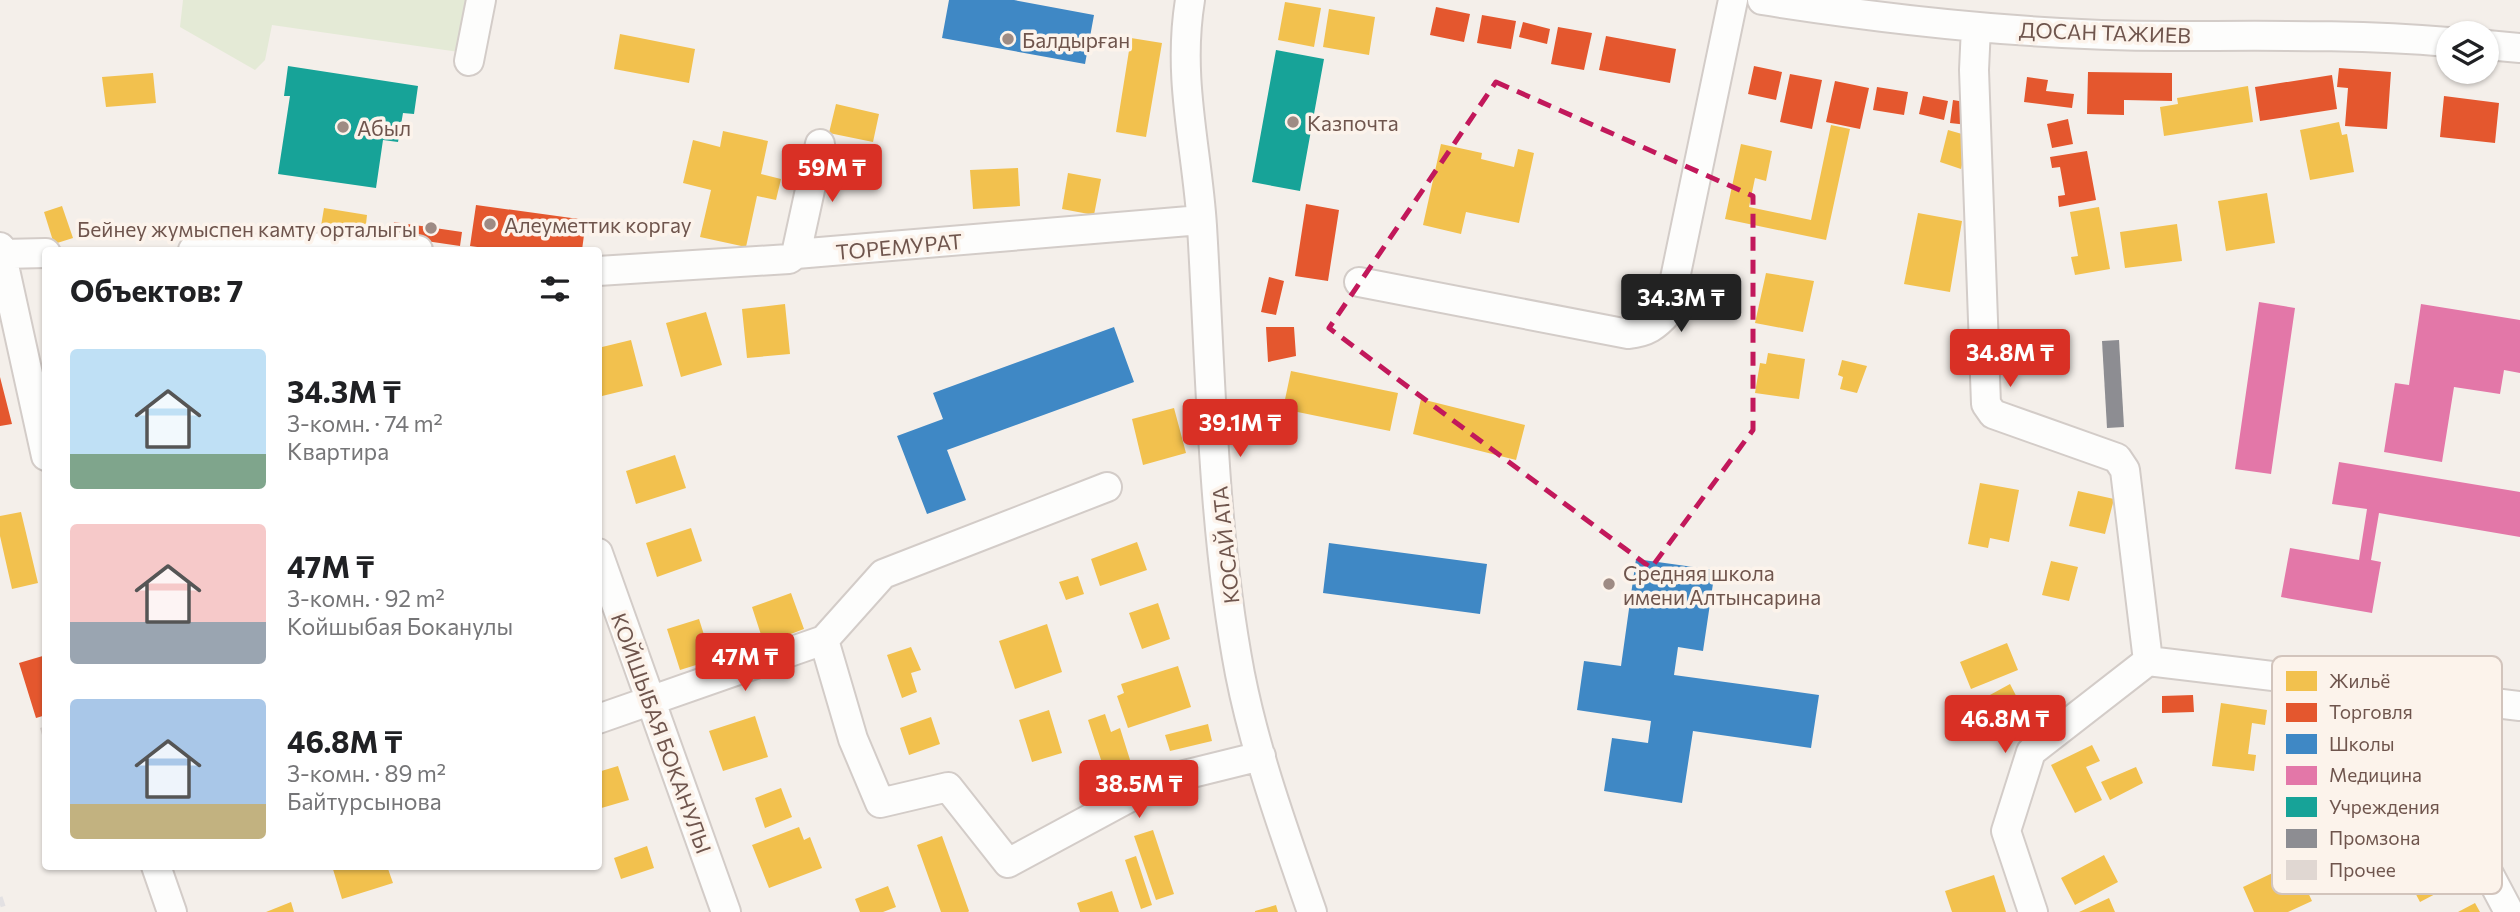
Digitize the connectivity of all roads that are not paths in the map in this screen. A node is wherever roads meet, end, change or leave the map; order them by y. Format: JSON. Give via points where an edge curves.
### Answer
{"nodes":[{"id":1,"x":481,"y":0,"type":"edge"},
{"id":2,"x":1190,"y":0,"type":"edge"},
{"id":3,"x":1733,"y":0,"type":"edge"},
{"id":4,"x":1762,"y":0,"type":"edge"},
{"id":5,"x":1976,"y":27,"type":"junction"},
{"id":6,"x":2436,"y":41,"type":"edge"},
{"id":7,"x":2499,"y":46,"type":"edge"},
{"id":8,"x":2520,"y":48,"type":"edge"},
{"id":9,"x":469,"y":61,"type":"dead end"},
{"id":10,"x":820,"y":144,"type":"dead end"},
{"id":11,"x":1201,"y":220,"type":"junction"},
{"id":12,"x":348,"y":247,"type":"edge"},
{"id":13,"x":396,"y":247,"type":"edge"},
{"id":14,"x":1,"y":251,"type":"edge"},
{"id":15,"x":42,"y":253,"type":"edge"},
{"id":16,"x":796,"y":254,"type":"junction"},
{"id":17,"x":602,"y":271,"type":"edge"},
{"id":18,"x":1359,"y":282,"type":"dead end"},
{"id":19,"x":42,"y":438,"type":"edge"},
{"id":20,"x":1107,"y":487,"type":"dead end"},
{"id":21,"x":602,"y":564,"type":"edge"},
{"id":22,"x":824,"y":640,"type":"junction"},
{"id":23,"x":2148,"y":662,"type":"junction"},
{"id":24,"x":2272,"y":678,"type":"edge"},
{"id":25,"x":650,"y":699,"type":"junction"},
{"id":26,"x":2502,"y":704,"type":"edge"},
{"id":27,"x":2520,"y":706,"type":"edge"},
{"id":28,"x":602,"y":717,"type":"edge"},
{"id":29,"x":1261,"y":756,"type":"junction"},
{"id":30,"x":157,"y":870,"type":"edge"},
{"id":31,"x":2499,"y":894,"type":"edge"},
{"id":32,"x":172,"y":912,"type":"edge"},
{"id":33,"x":726,"y":912,"type":"edge"},
{"id":34,"x":1312,"y":912,"type":"edge"},
{"id":35,"x":2034,"y":912,"type":"edge"},
{"id":36,"x":2509,"y":912,"type":"edge"}],
"edges":[{"from":1,"to":9,"type":"street"},
{"from":2,"to":11,"type":"street","name":"КОСАЙ АТА","via":[[1185,96]]},
{"from":3,"to":18,"type":"street","via":[[1668,312],[1657,324],[1645,333],[1628,334]]},
{"from":4,"to":5,"type":"street","name":"ДОСАН ТАЖИЕВ"},
{"from":5,"to":6,"type":"street","name":"ДОСАН ТАЖИЕВ","via":[[2166,36],[2371,35]]},
{"from":5,"to":23,"type":"street","via":[[1986,404],[1993,415],[2117,458],[2125,470]]},
{"from":7,"to":8,"type":"street"},
{"from":10,"to":16,"type":"street"},
{"from":11,"to":16,"type":"street","name":"ТОРЕМУРАТ"},
{"from":11,"to":29,"type":"street","name":"КОСАЙ АТА","via":[[1211,418],[1229,591],[1241,674]]},
{"from":12,"to":13,"type":"street"},
{"from":14,"to":15,"type":"street"},
{"from":14,"to":19,"type":"street"},
{"from":16,"to":17,"type":"street","name":"ТОРЕМУРАТ","via":[[789,259]]},
{"from":20,"to":22,"type":"street","via":[[883,574]]},
{"from":21,"to":25,"type":"street","name":"КОЙШЫБАЯ БОКАНУЛЫ"},
{"from":22,"to":25,"type":"street"},
{"from":22,"to":29,"type":"street","via":[[853,739],[880,803],[948,788],[1008,863],[1160,781]]},
{"from":23,"to":24,"type":"street"},
{"from":23,"to":35,"type":"street","via":[[2032,751],[2006,831]]},
{"from":25,"to":28,"type":"street"},
{"from":25,"to":33,"type":"street","name":"КОЙШЫБАЯ БОКАНУЛЫ"},
{"from":26,"to":27,"type":"street"},
{"from":29,"to":34,"type":"street","name":"КОСАЙ АТА"},
{"from":30,"to":32,"type":"street"},
{"from":31,"to":36,"type":"street"}]}
